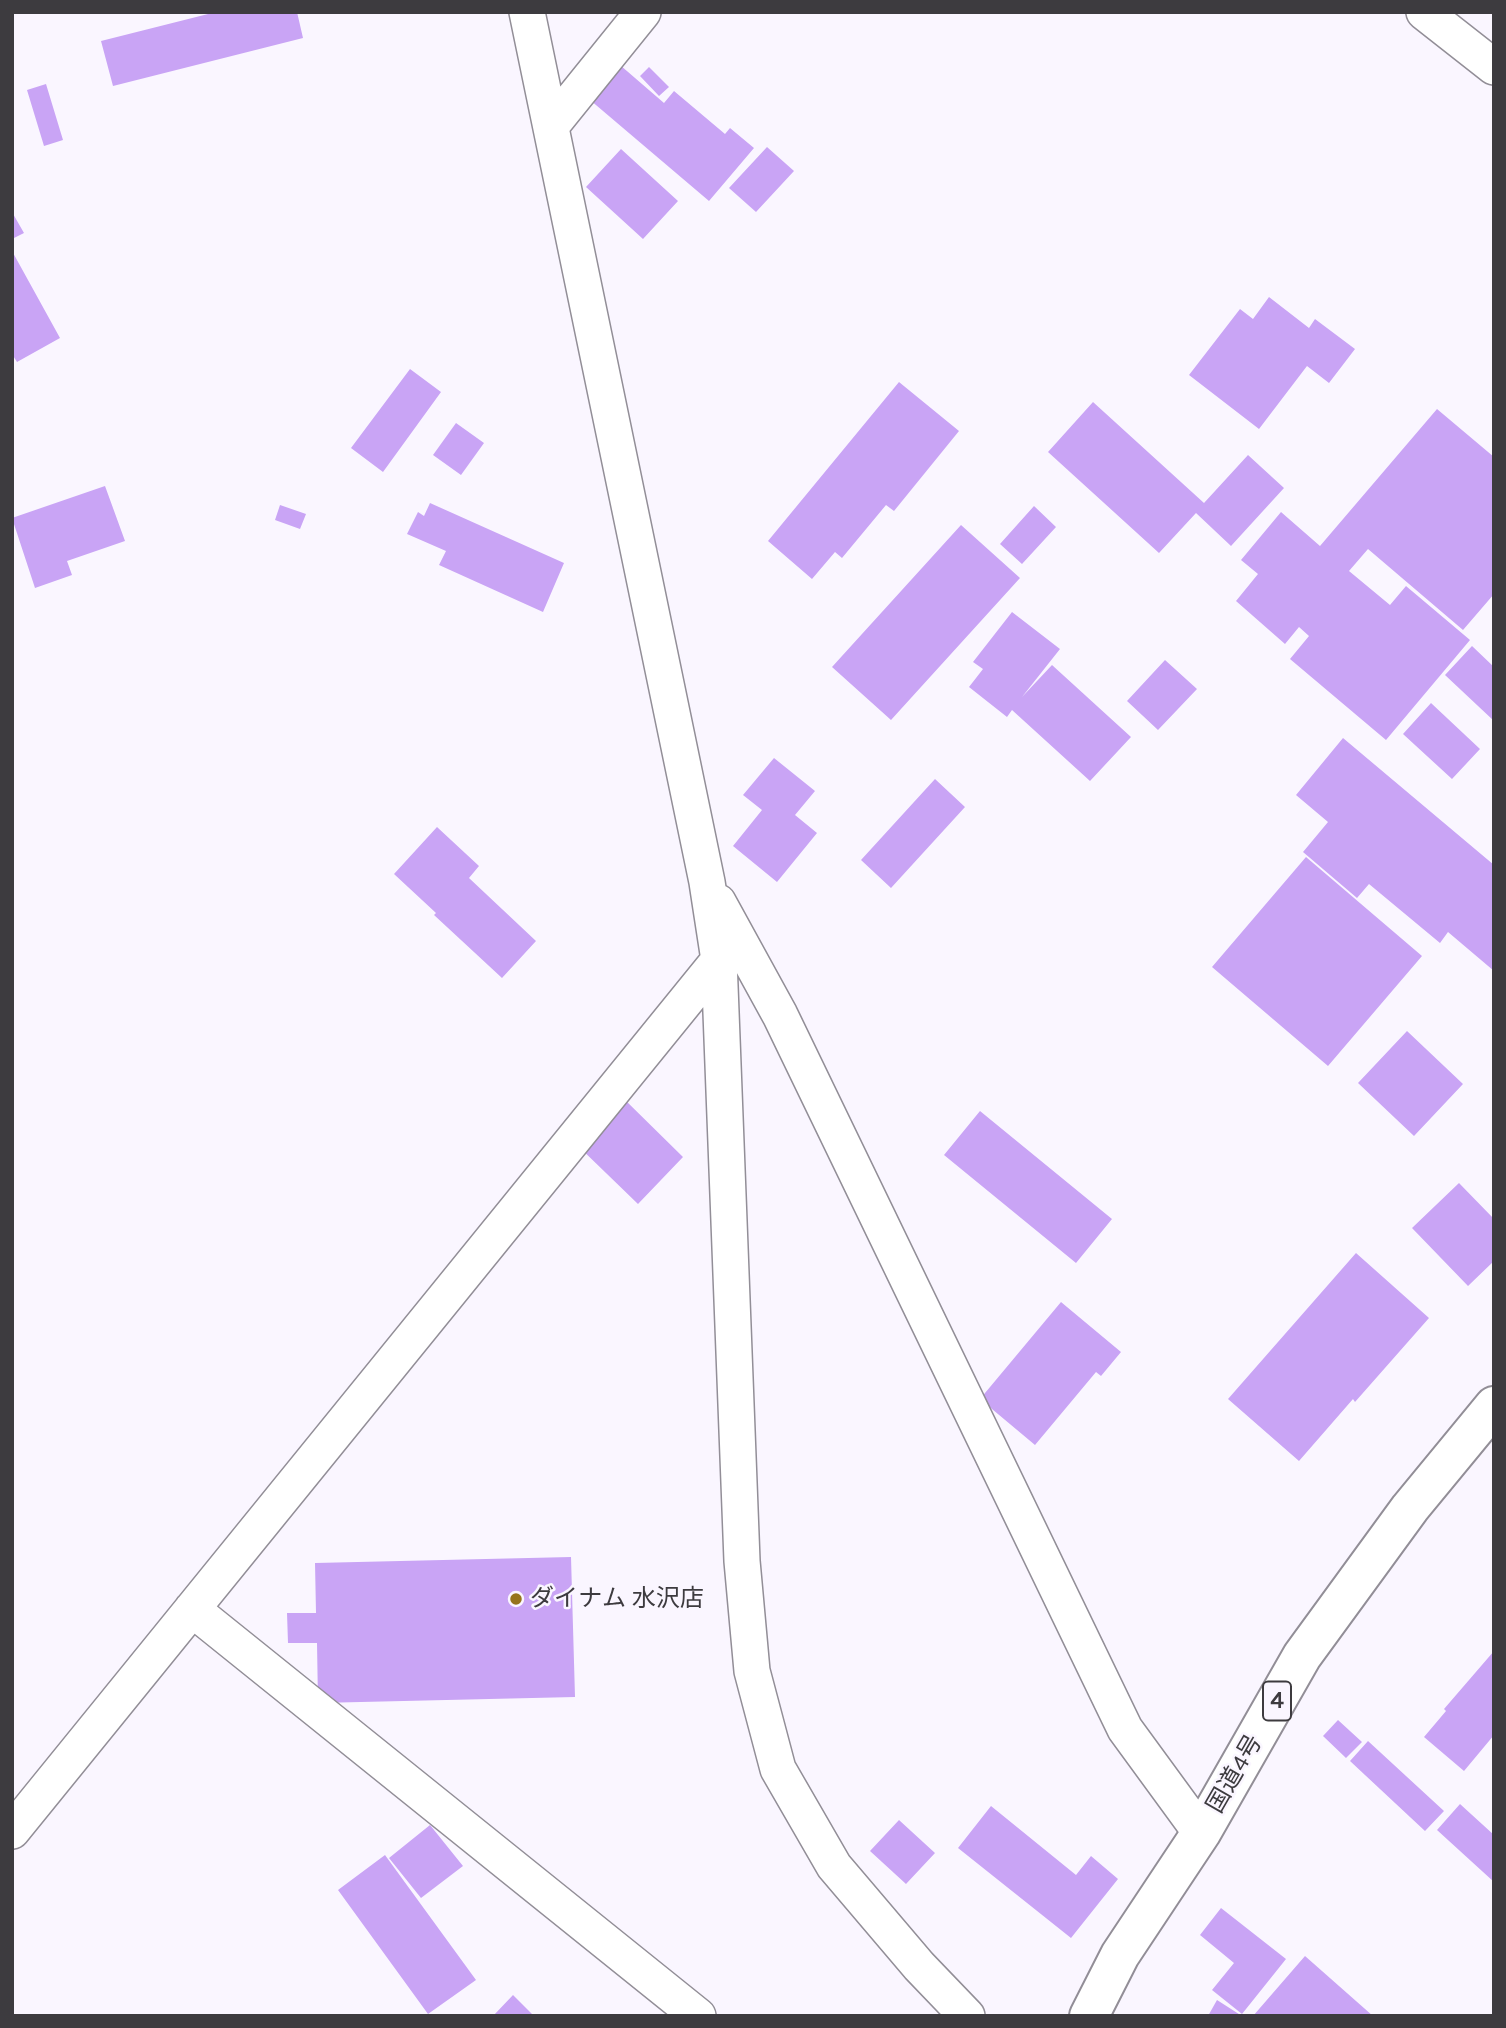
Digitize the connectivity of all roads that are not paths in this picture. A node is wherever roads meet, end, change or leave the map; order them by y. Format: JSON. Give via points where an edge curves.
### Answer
{"nodes":[{"id":1,"x":527,"y":12,"type":"edge"},
{"id":2,"x":643,"y":12,"type":"edge"},
{"id":3,"x":1424,"y":12,"type":"edge"},
{"id":4,"x":1494,"y":66,"type":"edge"},
{"id":5,"x":551,"y":126,"type":"junction"},
{"id":6,"x":707,"y":881,"type":"junction"},
{"id":7,"x":719,"y":960,"type":"junction"},
{"id":8,"x":1494,"y":1406,"type":"edge"},
{"id":9,"x":192,"y":1609,"type":"junction"},
{"id":10,"x":12,"y":1831,"type":"edge"},
{"id":11,"x":1201,"y":1833,"type":"junction"},
{"id":12,"x":698,"y":2016,"type":"edge"},
{"id":13,"x":967,"y":2016,"type":"edge"},
{"id":14,"x":1089,"y":2016,"type":"edge"}],
"edges":[{"from":1,"to":5,"type":"street"},
{"from":2,"to":5,"type":"street"},
{"from":3,"to":4,"type":"street"},
{"from":5,"to":6,"type":"street"},
{"from":6,"to":7,"type":"street"},
{"from":6,"to":11,"type":"street","via":[[780,1015],[1125,1729]]},
{"from":7,"to":9,"type":"street"},
{"from":7,"to":13,"type":"street","via":[[741,1547],[752,1671],[778,1769],[834,1866]]},
{"from":8,"to":11,"type":"highway","name":"国道4号","number":"4","via":[[1410,1508],[1303,1656]]},
{"from":9,"to":10,"type":"street"},
{"from":9,"to":12,"type":"street"},
{"from":11,"to":14,"type":"highway","name":"国道4号","number":"4","via":[[1120,1955]]}]}
